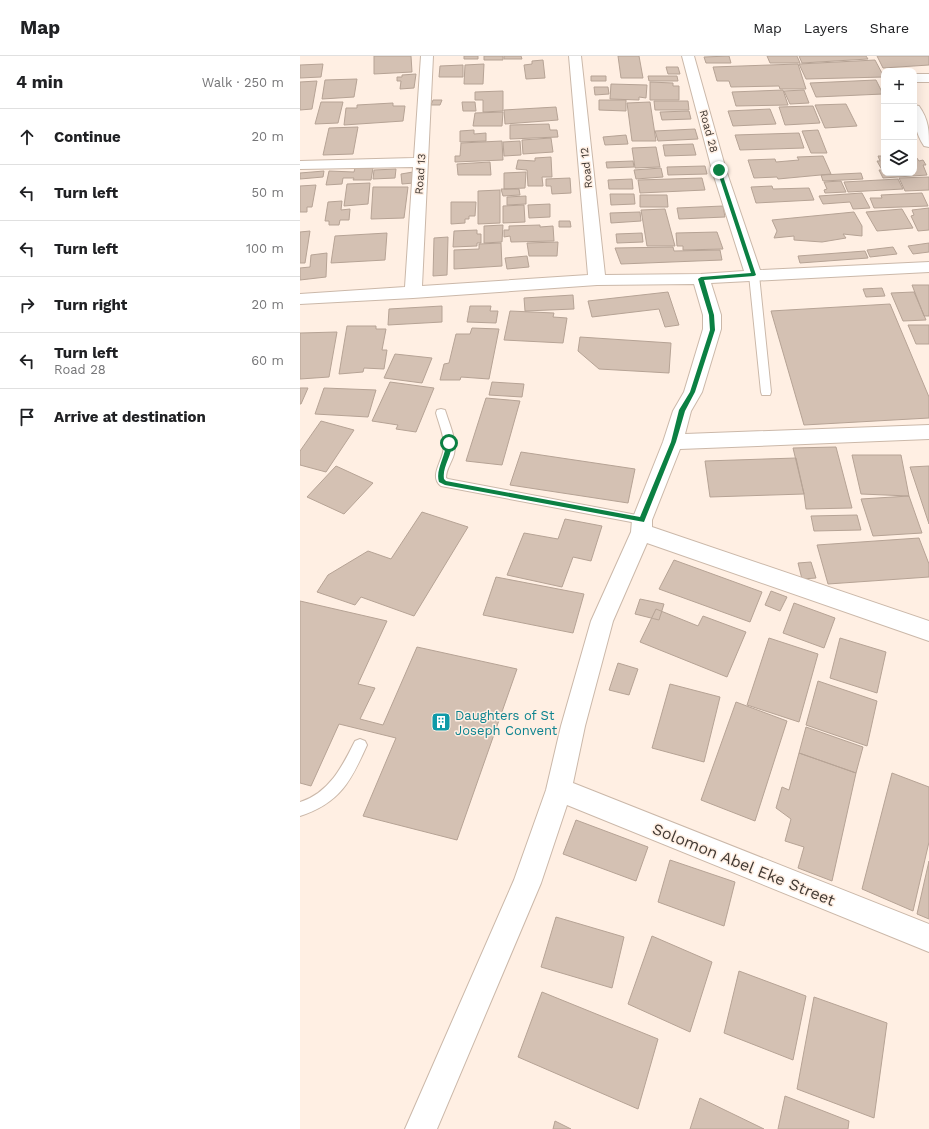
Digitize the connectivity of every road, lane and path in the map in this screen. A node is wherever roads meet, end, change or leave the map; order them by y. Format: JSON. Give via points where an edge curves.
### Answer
{"nodes":[{"id":1,"x":428,"y":56,"type":"edge"},
{"id":2,"x":575,"y":56,"type":"edge"},
{"id":3,"x":688,"y":56,"type":"edge"},
{"id":4,"x":917,"y":78,"type":"edge"},
{"id":5,"x":929,"y":78,"type":"edge"},
{"id":6,"x":917,"y":116,"type":"edge"},
{"id":7,"x":929,"y":143,"type":"edge"},
{"id":8,"x":421,"y":162,"type":"junction"},
{"id":9,"x":300,"y":165,"type":"edge"},
{"id":10,"x":929,"y":267,"type":"edge"},
{"id":11,"x":754,"y":275,"type":"junction"},
{"id":12,"x":701,"y":279,"type":"junction"},
{"id":13,"x":597,"y":280,"type":"junction"},
{"id":14,"x":413,"y":292,"type":"junction"},
{"id":15,"x":300,"y":299,"type":"edge"},
{"id":16,"x":766,"y":392,"type":"dead end"},
{"id":17,"x":441,"y":413,"type":"dead end"},
{"id":18,"x":929,"y":432,"type":"edge"},
{"id":19,"x":674,"y":442,"type":"junction"},
{"id":20,"x":642,"y":526,"type":"junction"},
{"id":21,"x":929,"y":631,"type":"edge"},
{"id":22,"x":360,"y":746,"type":"dead end"},
{"id":23,"x":559,"y":790,"type":"junction"},
{"id":24,"x":300,"y":810,"type":"edge"},
{"id":25,"x":929,"y":938,"type":"edge"},
{"id":26,"x":421,"y":1129,"type":"edge"}],
"edges":[{"from":1,"to":8,"type":"street","name":"Road 13"},
{"from":2,"to":13,"type":"street","name":"Road 12"},
{"from":3,"to":11,"type":"street","name":"Road 28","via":[[719,170]]},
{"from":4,"to":5,"type":"street"},
{"from":6,"to":7,"type":"street"},
{"from":8,"to":9,"type":"street"},
{"from":8,"to":14,"type":"street","name":"Road 13"},
{"from":10,"to":11,"type":"street"},
{"from":11,"to":12,"type":"street"},
{"from":11,"to":16,"type":"lane"},
{"from":12,"to":13,"type":"street"},
{"from":12,"to":19,"type":"street","via":[[712,315],[712,330],[693,392],[682,410]]},
{"from":13,"to":14,"type":"street"},
{"from":14,"to":15,"type":"street"},
{"from":17,"to":20,"type":"lane","via":[[449,443],[449,451],[440,475],[445,483]]},
{"from":18,"to":19,"type":"street"},
{"from":19,"to":20,"type":"street"},
{"from":20,"to":21,"type":"street"},
{"from":20,"to":23,"type":"street","via":[[602,621],[573,726]]},
{"from":22,"to":24,"type":"lane","via":[[333,790],[320,801]]},
{"from":23,"to":25,"type":"street","name":"Solomon Abel Eke Street"},
{"from":23,"to":26,"type":"street","via":[[527,883]]}]}
